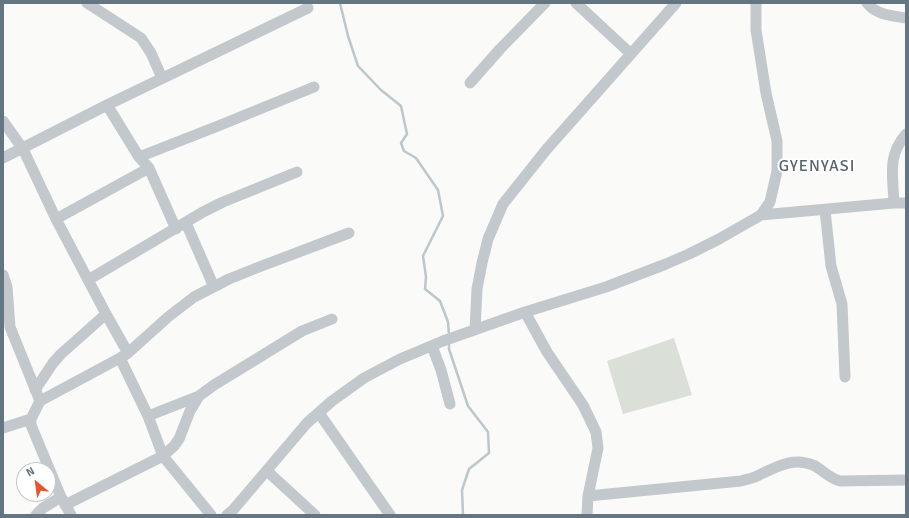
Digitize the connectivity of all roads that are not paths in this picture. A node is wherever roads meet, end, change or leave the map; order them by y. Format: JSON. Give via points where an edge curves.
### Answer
{"nodes":[{"id":1,"x":87,"y":3,"type":"edge"},
{"id":2,"x":545,"y":3,"type":"edge"},
{"id":3,"x":576,"y":3,"type":"edge"},
{"id":4,"x":676,"y":3,"type":"edge"},
{"id":5,"x":756,"y":3,"type":"edge"},
{"id":6,"x":867,"y":3,"type":"edge"},
{"id":7,"x":308,"y":8,"type":"dead end"},
{"id":8,"x":906,"y":18,"type":"edge"},
{"id":9,"x":631,"y":54,"type":"junction"},
{"id":10,"x":162,"y":78,"type":"junction"},
{"id":11,"x":470,"y":83,"type":"dead end"},
{"id":12,"x":314,"y":87,"type":"dead end"},
{"id":13,"x":107,"y":105,"type":"junction"},
{"id":14,"x":3,"y":121,"type":"edge"},
{"id":15,"x":906,"y":134,"type":"edge"},
{"id":16,"x":23,"y":149,"type":"junction"},
{"id":17,"x":139,"y":157,"type":"junction"},
{"id":18,"x":3,"y":158,"type":"edge"},
{"id":19,"x":149,"y":168,"type":"junction"},
{"id":20,"x":297,"y":172,"type":"dead end"},
{"id":21,"x":903,"y":203,"type":"edge"},
{"id":22,"x":825,"y":210,"type":"junction"},
{"id":23,"x":761,"y":215,"type":"junction"},
{"id":24,"x":56,"y":219,"type":"junction"},
{"id":25,"x":186,"y":223,"type":"junction"},
{"id":26,"x":176,"y":229,"type":"junction"},
{"id":27,"x":349,"y":233,"type":"dead end"},
{"id":28,"x":3,"y":275,"type":"edge"},
{"id":29,"x":88,"y":280,"type":"junction"},
{"id":30,"x":214,"y":287,"type":"junction"},
{"id":31,"x":525,"y":312,"type":"junction"},
{"id":32,"x":106,"y":314,"type":"junction"},
{"id":33,"x":332,"y":319,"type":"dead end"},
{"id":34,"x":475,"y":330,"type":"junction"},
{"id":35,"x":432,"y":346,"type":"junction"},
{"id":36,"x":124,"y":356,"type":"junction"},
{"id":37,"x":845,"y":377,"type":"dead end"},
{"id":38,"x":35,"y":390,"type":"junction"},
{"id":39,"x":199,"y":396,"type":"junction"},
{"id":40,"x":40,"y":401,"type":"junction"},
{"id":41,"x":450,"y":404,"type":"dead end"},
{"id":42,"x":319,"y":413,"type":"junction"},
{"id":43,"x":148,"y":416,"type":"junction"},
{"id":44,"x":31,"y":419,"type":"junction"},
{"id":45,"x":3,"y":428,"type":"edge"},
{"id":46,"x":163,"y":456,"type":"junction"},
{"id":47,"x":267,"y":471,"type":"junction"},
{"id":48,"x":906,"y":480,"type":"edge"},
{"id":49,"x":588,"y":496,"type":"junction"},
{"id":50,"x":63,"y":501,"type":"junction"},
{"id":51,"x":36,"y":515,"type":"edge"},
{"id":52,"x":71,"y":515,"type":"edge"},
{"id":53,"x":211,"y":515,"type":"edge"},
{"id":54,"x":227,"y":515,"type":"edge"},
{"id":55,"x":315,"y":515,"type":"edge"},
{"id":56,"x":390,"y":515,"type":"edge"},
{"id":57,"x":586,"y":515,"type":"edge"}],
"edges":[{"from":1,"to":10,"type":"street","via":[[140,38],[151,53]]},
{"from":2,"to":11,"type":"street"},
{"from":3,"to":9,"type":"street"},
{"from":4,"to":9,"type":"street"},
{"from":5,"to":23,"type":"street","via":[[756,30],[777,141],[777,171],[770,202]]},
{"from":6,"to":8,"type":"street","via":[[880,13]]},
{"from":7,"to":10,"type":"street"},
{"from":9,"to":34,"type":"street","via":[[546,150],[503,204],[488,239],[482,263],[477,289]]},
{"from":10,"to":13,"type":"street"},
{"from":12,"to":17,"type":"street"},
{"from":13,"to":16,"type":"street"},
{"from":13,"to":17,"type":"street"},
{"from":14,"to":16,"type":"street"},
{"from":15,"to":21,"type":"street","via":[[899,142],[892,160]]},
{"from":16,"to":18,"type":"street"},
{"from":16,"to":24,"type":"street"},
{"from":17,"to":19,"type":"street"},
{"from":19,"to":24,"type":"street"},
{"from":19,"to":26,"type":"street"},
{"from":20,"to":25,"type":"street","via":[[223,202]]},
{"from":21,"to":22,"type":"street"},
{"from":22,"to":23,"type":"street"},
{"from":22,"to":37,"type":"street","via":[[831,266],[842,304]]},
{"from":23,"to":31,"type":"street","via":[[666,264],[606,287]]},
{"from":24,"to":29,"type":"street"},
{"from":25,"to":26,"type":"street"},
{"from":25,"to":30,"type":"street"},
{"from":26,"to":29,"type":"street"},
{"from":27,"to":30,"type":"street","via":[[259,266]]},
{"from":28,"to":38,"type":"street","via":[[7,287],[10,327]]},
{"from":29,"to":32,"type":"street"},
{"from":30,"to":36,"type":"street","via":[[194,297],[168,316]]},
{"from":31,"to":34,"type":"street"},
{"from":31,"to":49,"type":"street","via":[[547,352],[583,405],[596,432],[598,448]]},
{"from":32,"to":36,"type":"street"},
{"from":32,"to":38,"type":"street","via":[[57,358]]},
{"from":33,"to":39,"type":"street","via":[[302,331]]},
{"from":34,"to":35,"type":"street"},
{"from":35,"to":41,"type":"street"},
{"from":35,"to":42,"type":"street","via":[[400,358],[364,378]]},
{"from":36,"to":40,"type":"street"},
{"from":36,"to":43,"type":"street"},
{"from":38,"to":40,"type":"street"},
{"from":39,"to":43,"type":"street"},
{"from":39,"to":46,"type":"street","via":[[174,446]]},
{"from":40,"to":44,"type":"street"},
{"from":42,"to":47,"type":"street","via":[[292,440]]},
{"from":42,"to":56,"type":"street"},
{"from":43,"to":46,"type":"street"},
{"from":44,"to":45,"type":"street"},
{"from":44,"to":50,"type":"street","via":[[31,425]]},
{"from":46,"to":50,"type":"street"},
{"from":46,"to":53,"type":"street"},
{"from":47,"to":54,"type":"street"},
{"from":47,"to":55,"type":"street"},
{"from":48,"to":49,"type":"street","via":[[840,481],[831,478],[813,465],[789,462],[741,481]]},
{"from":49,"to":57,"type":"street"},
{"from":50,"to":51,"type":"street","via":[[43,508]]},
{"from":50,"to":52,"type":"street"}]}
